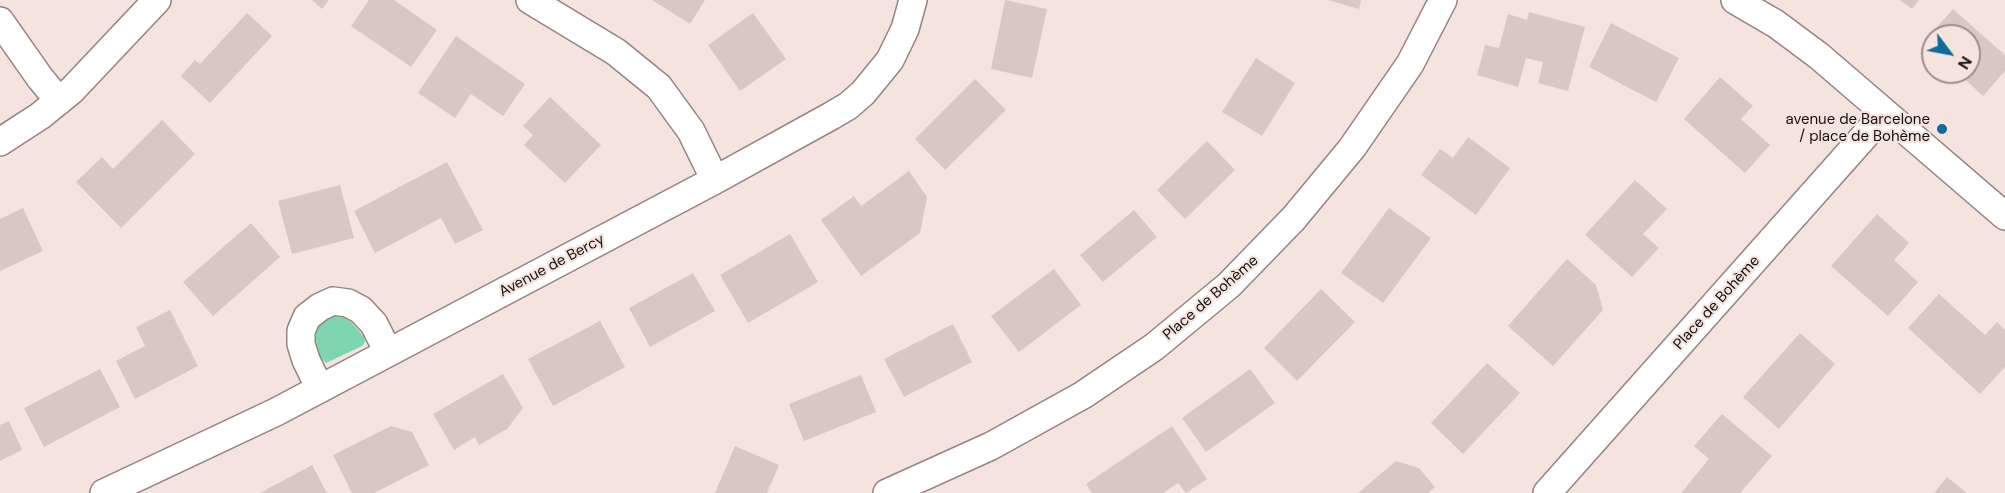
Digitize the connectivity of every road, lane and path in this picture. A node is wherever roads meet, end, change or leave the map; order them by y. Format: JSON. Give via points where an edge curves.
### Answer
{"nodes":[{"id":1,"x":157,"y":0,"type":"edge"},
{"id":2,"x":530,"y":0,"type":"edge"},
{"id":3,"x":914,"y":0,"type":"edge"},
{"id":4,"x":1443,"y":0,"type":"edge"},
{"id":5,"x":1735,"y":0,"type":"edge"},
{"id":6,"x":0,"y":21,"type":"edge"},
{"id":7,"x":59,"y":101,"type":"junction"},
{"id":8,"x":1885,"y":113,"type":"junction"},
{"id":9,"x":0,"y":142,"type":"edge"},
{"id":10,"x":715,"y":180,"type":"junction"},
{"id":11,"x":2005,"y":216,"type":"edge"},
{"id":12,"x":388,"y":352,"type":"junction"},
{"id":13,"x":320,"y":389,"type":"junction"},
{"id":14,"x":104,"y":493,"type":"edge"},
{"id":15,"x":887,"y":493,"type":"edge"},
{"id":16,"x":1547,"y":493,"type":"edge"}],
"edges":[{"from":1,"to":7,"type":"street"},
{"from":2,"to":10,"type":"street","via":[[630,62],[659,87],[691,131]]},
{"from":3,"to":10,"type":"street","name":"Avenue de Bercy","via":[[899,45],[863,93],[831,116]]},
{"from":4,"to":15,"type":"street","name":"Place de Bohème","via":[[1410,64],[1352,148],[1294,218],[1229,285],[1154,347],[1073,400],[991,446]]},
{"from":5,"to":8,"type":"street","via":[[1793,37]]},
{"from":6,"to":7,"type":"street"},
{"from":7,"to":9,"type":"street"},
{"from":8,"to":11,"type":"street"},
{"from":8,"to":16,"type":"street","name":"Place de Bohème"},
{"from":10,"to":12,"type":"street","name":"Avenue de Bercy"},
{"from":12,"to":13,"type":"street","name":"Avenue de Bercy"},
{"from":12,"to":13,"type":"street","via":[[375,324],[361,310],[333,301],[320,307],[308,317],[301,331],[301,344]]},
{"from":13,"to":14,"type":"street","name":"Avenue de Bercy"}]}
